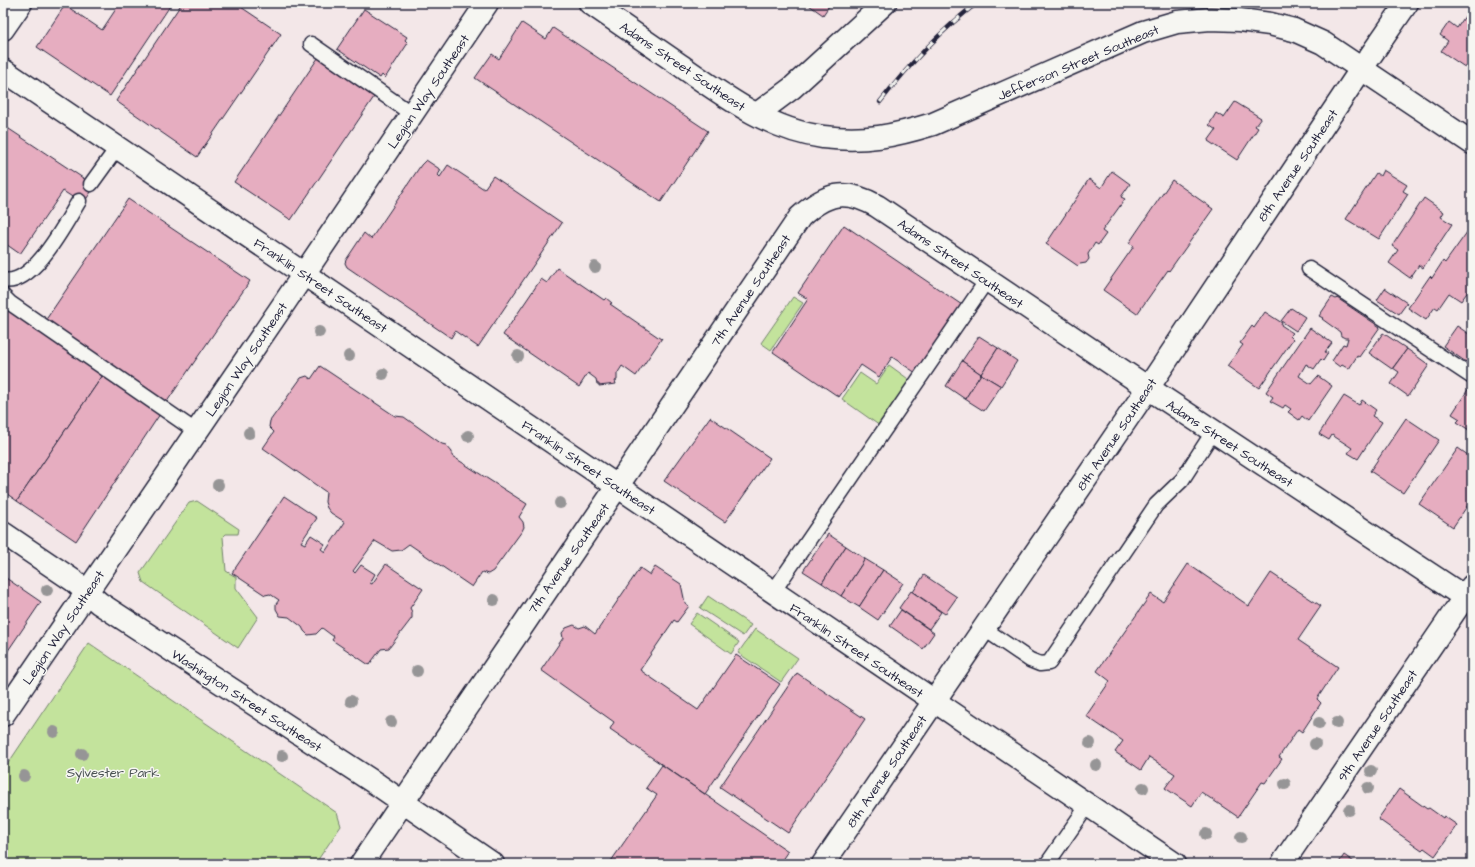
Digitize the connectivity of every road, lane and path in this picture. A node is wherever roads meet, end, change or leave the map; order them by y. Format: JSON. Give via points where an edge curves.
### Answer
{"nodes":[{"id":1,"x":21,"y":3,"type":"edge"},
{"id":2,"x":487,"y":3,"type":"edge"},
{"id":3,"x":590,"y":3,"type":"edge"},
{"id":4,"x":885,"y":3,"type":"edge"},
{"id":5,"x":1407,"y":3,"type":"edge"},
{"id":6,"x":3,"y":29,"type":"edge"},
{"id":7,"x":311,"y":44,"type":"dead end"},
{"id":8,"x":1362,"y":68,"type":"junction"},
{"id":9,"x":3,"y":70,"type":"edge"},
{"id":10,"x":412,"y":114,"type":"junction"},
{"id":11,"x":757,"y":114,"type":"junction"},
{"id":12,"x":1472,"y":143,"type":"edge"},
{"id":13,"x":117,"y":148,"type":"junction"},
{"id":14,"x":91,"y":184,"type":"dead end"},
{"id":15,"x":823,"y":199,"type":"joint"},
{"id":16,"x":79,"y":201,"type":"dead end"},
{"id":17,"x":1310,"y":269,"type":"dead end"},
{"id":18,"x":304,"y":274,"type":"junction"},
{"id":19,"x":3,"y":280,"type":"edge"},
{"id":20,"x":987,"y":280,"type":"junction"},
{"id":21,"x":3,"y":296,"type":"edge"},
{"id":22,"x":1472,"y":377,"type":"edge"},
{"id":23,"x":1148,"y":388,"type":"junction"},
{"id":24,"x":197,"y":432,"type":"junction"},
{"id":25,"x":1213,"y":432,"type":"junction"},
{"id":26,"x":618,"y":486,"type":"junction"},
{"id":27,"x":3,"y":533,"type":"edge"},
{"id":28,"x":86,"y":592,"type":"junction"},
{"id":29,"x":772,"y":592,"type":"junction"},
{"id":30,"x":1470,"y":595,"type":"edge"},
{"id":31,"x":983,"y":628,"type":"junction"},
{"id":32,"x":933,"y":701,"type":"junction"},
{"id":33,"x":3,"y":715,"type":"edge"},
{"id":34,"x":404,"y":802,"type":"junction"},
{"id":35,"x":1088,"y":805,"type":"junction"},
{"id":36,"x":361,"y":864,"type":"edge"},
{"id":37,"x":493,"y":864,"type":"edge"},
{"id":38,"x":823,"y":864,"type":"edge"},
{"id":39,"x":1047,"y":864,"type":"edge"},
{"id":40,"x":1175,"y":864,"type":"edge"},
{"id":41,"x":1282,"y":864,"type":"edge"}],
"edges":[{"from":1,"to":6,"type":"street"},
{"from":2,"to":10,"type":"street","name":"Legion Way Southeast"},
{"from":3,"to":11,"type":"street","name":"Adams Street Southeast","via":[[726,97]]},
{"from":4,"to":11,"type":"street","via":[[792,88]]},
{"from":5,"to":8,"type":"street","name":"8th Avenue Southeast"},
{"from":7,"to":10,"type":"lane"},
{"from":8,"to":11,"type":"street","name":"Jefferson Street Southeast","via":[[1324,43],[1294,30],[1240,20],[1210,19],[1176,22],[1143,32],[933,124],[898,134],[869,139],[822,137],[789,129]]},
{"from":8,"to":12,"type":"street","name":"Jefferson Street Southeast"},
{"from":8,"to":23,"type":"street","name":"8th Avenue Southeast"},
{"from":9,"to":13,"type":"street","name":"Franklin Street Southeast"},
{"from":10,"to":18,"type":"street","name":"Legion Way Southeast"},
{"from":13,"to":14,"type":"lane"},
{"from":13,"to":18,"type":"street","name":"Franklin Street Southeast"},
{"from":15,"to":20,"type":"street","name":"Adams Street Southeast","via":[[852,195],[865,200]]},
{"from":15,"to":26,"type":"street","name":"7th Avenue Southeast","via":[[800,217]]},
{"from":16,"to":19,"type":"lane","via":[[36,265],[22,277]]},
{"from":17,"to":22,"type":"lane"},
{"from":18,"to":24,"type":"street","name":"Legion Way Southeast"},
{"from":18,"to":26,"type":"street","name":"Franklin Street Southeast"},
{"from":20,"to":23,"type":"street","name":"Adams Street Southeast"},
{"from":20,"to":29,"type":"lane"},
{"from":21,"to":24,"type":"lane"},
{"from":23,"to":25,"type":"street","name":"Adams Street Southeast"},
{"from":23,"to":31,"type":"street","name":"8th Avenue Southeast"},
{"from":24,"to":28,"type":"street","name":"Legion Way Southeast"},
{"from":25,"to":30,"type":"street","name":"Adams Street Southeast"},
{"from":25,"to":31,"type":"lane","via":[[1182,480],[1156,505],[1049,663],[1040,664],[1030,660]]},
{"from":26,"to":29,"type":"street","name":"Franklin Street Southeast"},
{"from":26,"to":34,"type":"street","name":"7th Avenue Southeast","via":[[507,646]]},
{"from":27,"to":28,"type":"street","name":"Washington Street Southeast","via":[[74,581]]},
{"from":28,"to":33,"type":"street","name":"Legion Way Southeast"},
{"from":28,"to":34,"type":"street","name":"Washington Street Southeast","via":[[99,603]]},
{"from":29,"to":32,"type":"street","name":"Franklin Street Southeast"},
{"from":30,"to":41,"type":"street","name":"9th Avenue Southeast"},
{"from":31,"to":32,"type":"street","name":"8th Avenue Southeast"},
{"from":32,"to":35,"type":"street","name":"Franklin Street Southeast"},
{"from":32,"to":38,"type":"street","name":"8th Avenue Southeast"},
{"from":34,"to":36,"type":"street","name":"7th Avenue Southeast"},
{"from":34,"to":37,"type":"street","name":"Washington Street Southeast"},
{"from":35,"to":39,"type":"lane"},
{"from":35,"to":40,"type":"street","name":"Franklin Street Southeast"}]}
